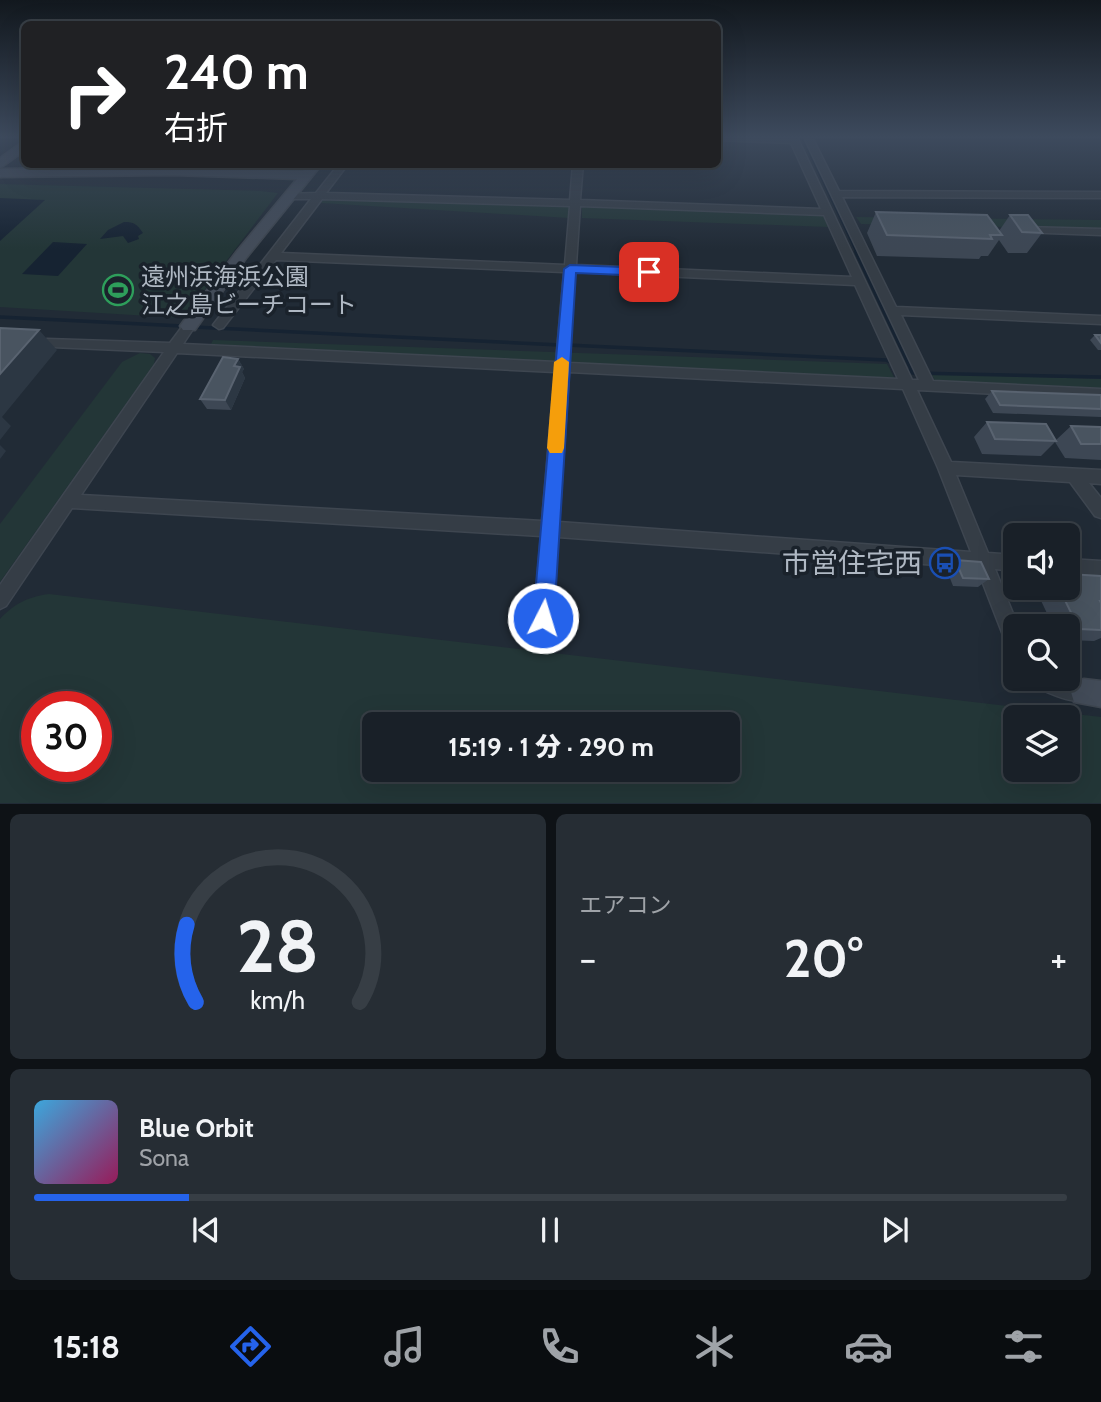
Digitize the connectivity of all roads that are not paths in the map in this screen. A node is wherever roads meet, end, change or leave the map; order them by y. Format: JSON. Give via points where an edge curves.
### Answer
{"nodes":[{"id":1,"x":308,"y":175,"type":"edge"},
{"id":2,"x":336,"y":175,"type":"edge"},
{"id":3,"x":577,"y":175,"type":"edge"},
{"id":4,"x":810,"y":175,"type":"edge"},
{"id":5,"x":826,"y":175,"type":"edge"},
{"id":6,"x":836,"y":194,"type":"junction"},
{"id":7,"x":1101,"y":195,"type":"edge"},
{"id":8,"x":292,"y":196,"type":"junction"},
{"id":9,"x":320,"y":197,"type":"junction"},
{"id":10,"x":576,"y":202,"type":"junction"},
{"id":11,"x":827,"y":212,"type":"junction"},
{"id":12,"x":834,"y":227,"type":"junction"},
{"id":13,"x":852,"y":227,"type":"junction"},
{"id":14,"x":866,"y":227,"type":"dead end"},
{"id":15,"x":1018,"y":230,"type":"edge"},
{"id":16,"x":1101,"y":232,"type":"edge"},
{"id":17,"x":274,"y":256,"type":"junction"},
{"id":18,"x":570,"y":269,"type":"junction"},
{"id":19,"x":859,"y":281,"type":"junction"},
{"id":20,"x":893,"y":311,"type":"junction"},
{"id":21,"x":1101,"y":320,"type":"edge"},
{"id":22,"x":219,"y":325,"type":"dead end"},
{"id":23,"x":189,"y":326,"type":"joint"},
{"id":24,"x":52,"y":342,"type":"dead end"},
{"id":25,"x":174,"y":345,"type":"junction"},
{"id":26,"x":562,"y":365,"type":"junction"},
{"id":27,"x":907,"y":384,"type":"junction"},
{"id":28,"x":928,"y":385,"type":"junction"},
{"id":29,"x":1101,"y":394,"type":"edge"},
{"id":30,"x":946,"y":468,"type":"junction"},
{"id":31,"x":1075,"y":476,"type":"junction"},
{"id":32,"x":1101,"y":477,"type":"edge"},
{"id":33,"x":69,"y":500,"type":"junction"},
{"id":34,"x":1101,"y":511,"type":"edge"},
{"id":35,"x":551,"y":529,"type":"junction"},
{"id":36,"x":984,"y":561,"type":"junction"},
{"id":37,"x":1003,"y":562,"type":"edge"},
{"id":38,"x":1080,"y":568,"type":"edge"},
{"id":39,"x":1101,"y":569,"type":"edge"},
{"id":40,"x":0,"y":600,"type":"edge"},
{"id":41,"x":1005,"y":614,"type":"edge"},
{"id":42,"x":550,"y":627,"type":"dead end"}],
"edges":[{"from":1,"to":8,"type":"street"},
{"from":2,"to":9,"type":"street"},
{"from":3,"to":10,"type":"street"},
{"from":4,"to":11,"type":"street"},
{"from":5,"to":6,"type":"street"},
{"from":6,"to":7,"type":"street"},
{"from":6,"to":13,"type":"street"},
{"from":8,"to":9,"type":"street"},
{"from":8,"to":23,"type":"street"},
{"from":9,"to":10,"type":"street"},
{"from":9,"to":17,"type":"street"},
{"from":10,"to":11,"type":"street"},
{"from":10,"to":18,"type":"street"},
{"from":11,"to":12,"type":"street"},
{"from":12,"to":13,"type":"street"},
{"from":12,"to":19,"type":"street"},
{"from":13,"to":14,"type":"street"},
{"from":13,"to":20,"type":"street"},
{"from":15,"to":16,"type":"street"},
{"from":17,"to":18,"type":"street"},
{"from":17,"to":22,"type":"street"},
{"from":18,"to":19,"type":"street"},
{"from":18,"to":26,"type":"street"},
{"from":19,"to":27,"type":"street"},
{"from":20,"to":21,"type":"street"},
{"from":20,"to":28,"type":"street"},
{"from":23,"to":25,"type":"street"},
{"from":24,"to":25,"type":"street"},
{"from":25,"to":26,"type":"street"},
{"from":25,"to":33,"type":"street"},
{"from":26,"to":27,"type":"street"},
{"from":26,"to":35,"type":"street"},
{"from":27,"to":28,"type":"street"},
{"from":27,"to":30,"type":"street"},
{"from":28,"to":29,"type":"street"},
{"from":30,"to":31,"type":"street"},
{"from":30,"to":36,"type":"street"},
{"from":31,"to":32,"type":"street"},
{"from":31,"to":34,"type":"street"},
{"from":33,"to":35,"type":"street"},
{"from":33,"to":40,"type":"street"},
{"from":35,"to":36,"type":"street"},
{"from":35,"to":42,"type":"street","via":[[543,618]]},
{"from":36,"to":37,"type":"street"},
{"from":36,"to":41,"type":"street"},
{"from":38,"to":39,"type":"street"}]}
